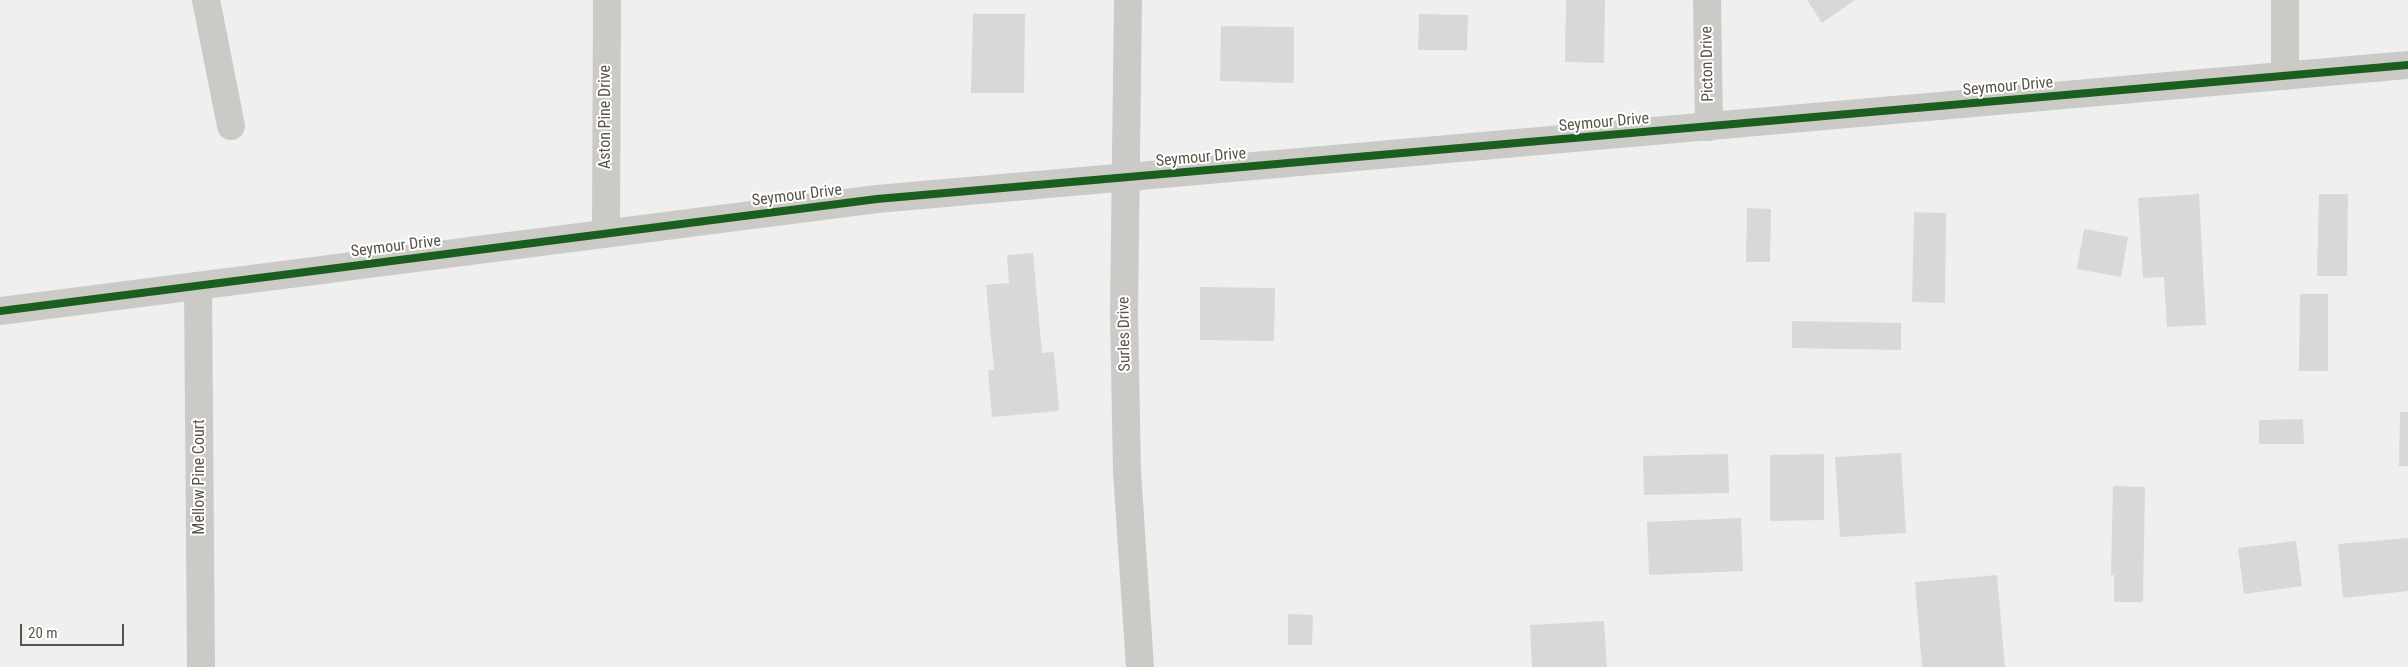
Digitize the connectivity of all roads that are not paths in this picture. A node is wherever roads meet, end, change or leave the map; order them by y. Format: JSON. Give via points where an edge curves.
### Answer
{"nodes":[{"id":1,"x":206,"y":0,"type":"edge"},
{"id":2,"x":607,"y":0,"type":"edge"},
{"id":3,"x":1128,"y":0,"type":"edge"},
{"id":4,"x":1707,"y":0,"type":"edge"},
{"id":5,"x":2285,"y":0,"type":"edge"},
{"id":6,"x":2408,"y":65,"type":"edge"},
{"id":7,"x":2286,"y":76,"type":"junction"},
{"id":8,"x":231,"y":126,"type":"dead end"},
{"id":9,"x":1709,"y":127,"type":"junction"},
{"id":10,"x":1126,"y":179,"type":"junction"},
{"id":11,"x":606,"y":234,"type":"junction"},
{"id":12,"x":198,"y":286,"type":"junction"},
{"id":13,"x":0,"y":311,"type":"edge"},
{"id":14,"x":201,"y":667,"type":"edge"},
{"id":15,"x":1140,"y":667,"type":"edge"}],
"edges":[{"from":1,"to":8,"type":"street"},
{"from":2,"to":11,"type":"street","name":"Aston Pine Drive"},
{"from":3,"to":10,"type":"street","name":"Surles Drive"},
{"from":4,"to":9,"type":"street","name":"Picton Drive"},
{"from":5,"to":7,"type":"street"},
{"from":6,"to":7,"type":"street","name":"Seymour Drive"},
{"from":7,"to":9,"type":"street","name":"Seymour Drive"},
{"from":9,"to":10,"type":"street","name":"Seymour Drive"},
{"from":10,"to":11,"type":"street","name":"Seymour Drive","via":[[878,199]]},
{"from":10,"to":15,"type":"street","name":"Surles Drive","via":[[1127,472]]},
{"from":11,"to":12,"type":"street","name":"Seymour Drive"},
{"from":12,"to":13,"type":"street","name":"Seymour Drive"},
{"from":12,"to":14,"type":"street","name":"Mellow Pine Court"}]}
